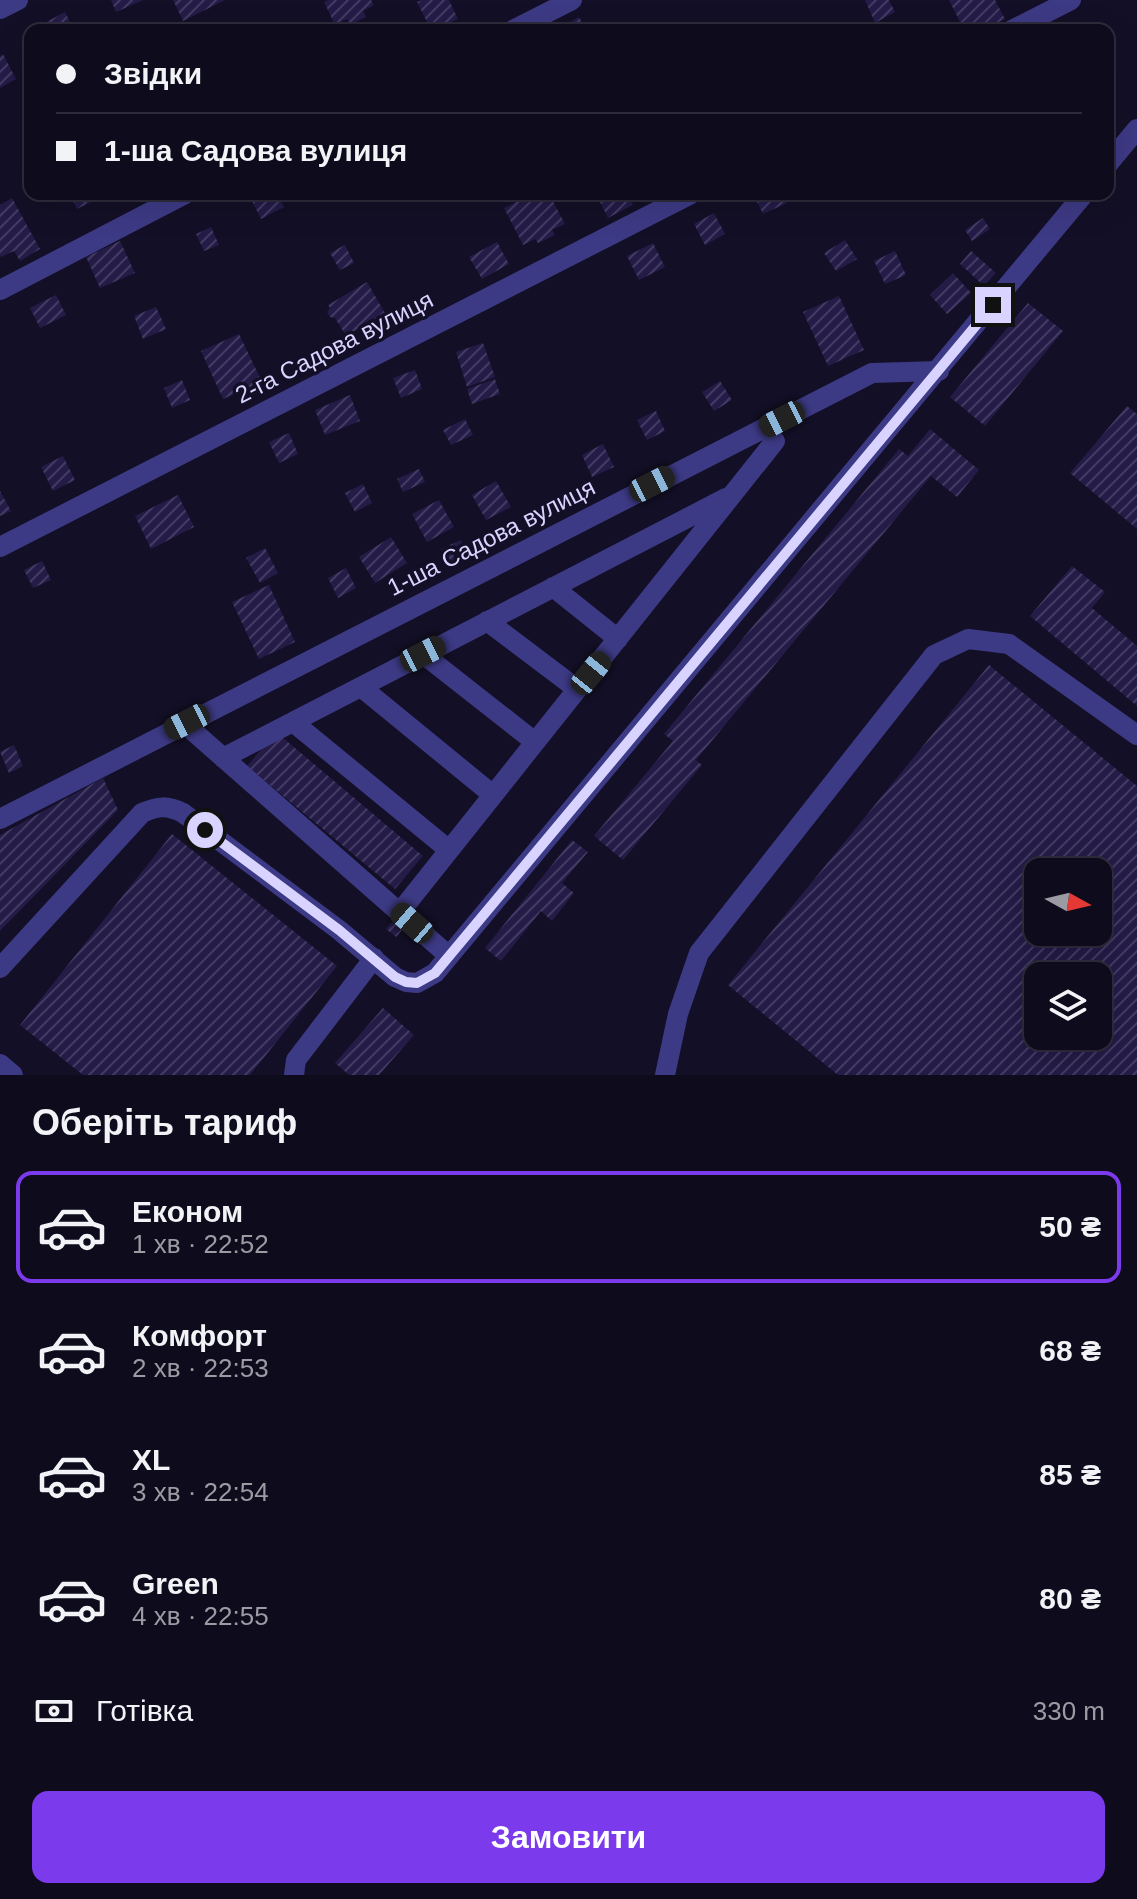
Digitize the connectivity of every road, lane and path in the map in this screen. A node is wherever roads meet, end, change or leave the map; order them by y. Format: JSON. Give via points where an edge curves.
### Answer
{"nodes":[{"id":1,"x":18,"y":0,"type":"edge"},
{"id":2,"x":572,"y":0,"type":"edge"},
{"id":3,"x":1071,"y":0,"type":"edge"},
{"id":4,"x":0,"y":9,"type":"edge"},
{"id":5,"x":525,"y":24,"type":"edge"},
{"id":6,"x":1024,"y":24,"type":"edge"},
{"id":7,"x":1137,"y":129,"type":"edge"},
{"id":8,"x":1114,"y":157,"type":"edge"},
{"id":9,"x":173,"y":200,"type":"edge"},
{"id":10,"x":679,"y":200,"type":"edge"},
{"id":11,"x":1079,"y":200,"type":"edge"},
{"id":12,"x":0,"y":290,"type":"edge"},
{"id":13,"x":939,"y":371,"type":"junction"},
{"id":14,"x":775,"y":441,"type":"dead end"},
{"id":15,"x":733,"y":494,"type":"junction"},
{"id":16,"x":0,"y":547,"type":"edge"},
{"id":17,"x":553,"y":587,"type":"junction"},
{"id":18,"x":487,"y":621,"type":"junction"},
{"id":19,"x":618,"y":639,"type":"junction"},
{"id":20,"x":423,"y":654,"type":"junction"},
{"id":21,"x":361,"y":687,"type":"junction"},
{"id":22,"x":577,"y":689,"type":"junction"},
{"id":23,"x":187,"y":722,"type":"junction"},
{"id":24,"x":293,"y":722,"type":"junction"},
{"id":25,"x":1137,"y":735,"type":"edge"},
{"id":26,"x":535,"y":742,"type":"junction"},
{"id":27,"x":223,"y":758,"type":"junction"},
{"id":28,"x":493,"y":795,"type":"junction"},
{"id":29,"x":0,"y":819,"type":"edge"},
{"id":30,"x":449,"y":850,"type":"junction"},
{"id":31,"x":400,"y":912,"type":"junction"},
{"id":32,"x":449,"y":956,"type":"junction"},
{"id":33,"x":374,"y":958,"type":"junction"},
{"id":34,"x":0,"y":968,"type":"edge"},
{"id":35,"x":0,"y":1064,"type":"edge"},
{"id":36,"x":13,"y":1075,"type":"edge"},
{"id":37,"x":294,"y":1075,"type":"edge"},
{"id":38,"x":665,"y":1075,"type":"edge"}],
"edges":[{"from":1,"to":4,"type":"street"},
{"from":2,"to":5,"type":"street"},
{"from":3,"to":6,"type":"street"},
{"from":7,"to":8,"type":"street"},
{"from":9,"to":12,"type":"street"},
{"from":10,"to":16,"type":"street","name":"2-га Садова вулиця"},
{"from":11,"to":13,"type":"street"},
{"from":13,"to":23,"type":"street","name":"1-ша Садова вулиця","via":[[872,373]]},
{"from":13,"to":32,"type":"street"},
{"from":14,"to":15,"type":"street"},
{"from":15,"to":17,"type":"street"},
{"from":15,"to":19,"type":"street"},
{"from":17,"to":18,"type":"street"},
{"from":17,"to":19,"type":"street"},
{"from":18,"to":20,"type":"street"},
{"from":18,"to":22,"type":"street"},
{"from":19,"to":22,"type":"street"},
{"from":20,"to":21,"type":"street"},
{"from":20,"to":26,"type":"street"},
{"from":21,"to":24,"type":"street"},
{"from":21,"to":28,"type":"street"},
{"from":22,"to":26,"type":"street"},
{"from":23,"to":27,"type":"street"},
{"from":23,"to":29,"type":"street","name":"1-ша Садова вулиця"},
{"from":24,"to":27,"type":"street"},
{"from":24,"to":30,"type":"street"},
{"from":25,"to":38,"type":"street","via":[[1009,644],[968,639],[934,655],[699,953]]},
{"from":26,"to":28,"type":"street"},
{"from":27,"to":31,"type":"street"},
{"from":28,"to":30,"type":"street"},
{"from":30,"to":31,"type":"street"},
{"from":31,"to":32,"type":"street"},
{"from":32,"to":33,"type":"street","via":[[424,981],[406,982]]},
{"from":33,"to":34,"type":"street","via":[[183,813],[157,806],[142,813]]},
{"from":33,"to":37,"type":"street","via":[[296,1060]]},
{"from":35,"to":36,"type":"street"}]}
